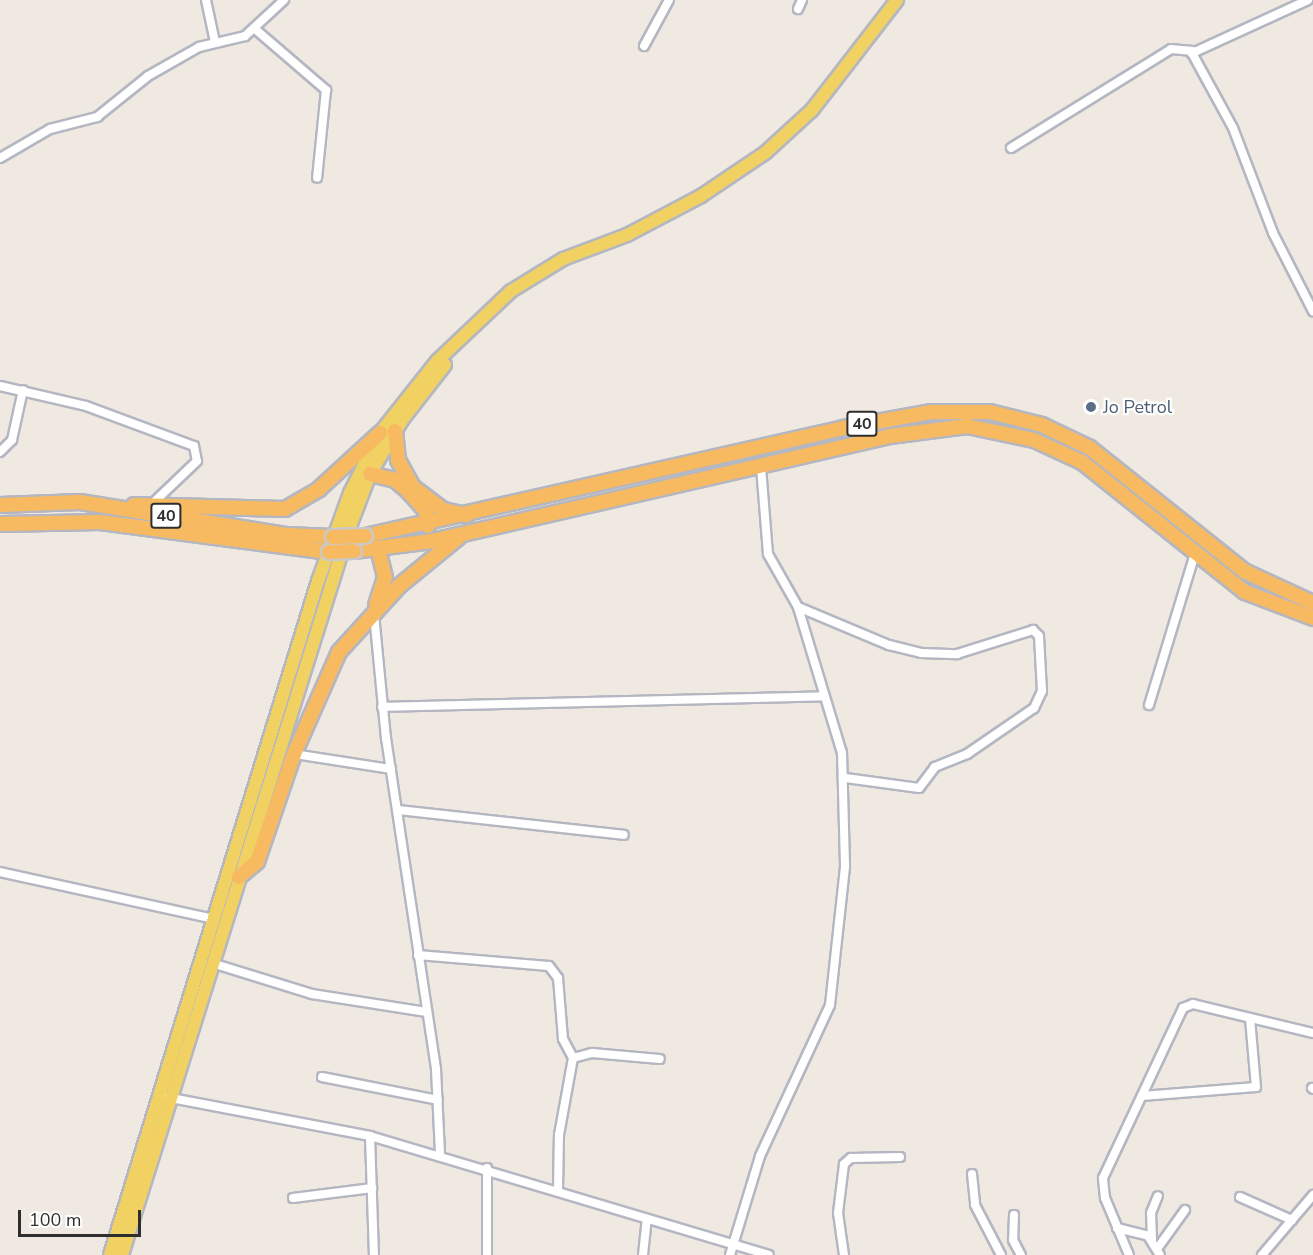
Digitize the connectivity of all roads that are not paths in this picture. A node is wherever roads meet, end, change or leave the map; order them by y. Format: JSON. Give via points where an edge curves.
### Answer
{"nodes":[{"id":1,"x":206,"y":0,"type":"edge"},
{"id":2,"x":284,"y":0,"type":"edge"},
{"id":3,"x":669,"y":0,"type":"edge"},
{"id":4,"x":802,"y":0,"type":"edge"},
{"id":5,"x":897,"y":0,"type":"edge"},
{"id":6,"x":1308,"y":0,"type":"edge"},
{"id":7,"x":798,"y":9,"type":"dead end"},
{"id":8,"x":255,"y":29,"type":"junction"},
{"id":9,"x":215,"y":42,"type":"junction"},
{"id":10,"x":644,"y":46,"type":"dead end"},
{"id":11,"x":1193,"y":51,"type":"junction"},
{"id":12,"x":1011,"y":148,"type":"dead end"},
{"id":13,"x":0,"y":158,"type":"edge"},
{"id":14,"x":317,"y":178,"type":"dead end"},
{"id":15,"x":1313,"y":311,"type":"edge"},
{"id":16,"x":472,"y":331,"type":"junction"},
{"id":17,"x":0,"y":386,"type":"edge"},
{"id":18,"x":23,"y":390,"type":"junction"},
{"id":19,"x":843,"y":428,"type":"junction"},
{"id":20,"x":396,"y":431,"type":"junction"},
{"id":21,"x":380,"y":433,"type":"junction"},
{"id":22,"x":846,"y":446,"type":"junction"},
{"id":23,"x":0,"y":452,"type":"edge"},
{"id":24,"x":761,"y":467,"type":"junction"},
{"id":25,"x":370,"y":474,"type":"junction"},
{"id":26,"x":153,"y":503,"type":"junction"},
{"id":27,"x":0,"y":505,"type":"edge"},
{"id":28,"x":116,"y":507,"type":"junction"},
{"id":29,"x":471,"y":516,"type":"junction"},
{"id":30,"x":0,"y":524,"type":"edge"},
{"id":31,"x":428,"y":526,"type":"junction"},
{"id":32,"x":464,"y":533,"type":"junction"},
{"id":33,"x":378,"y":549,"type":"junction"},
{"id":34,"x":1195,"y":554,"type":"junction"},
{"id":35,"x":1313,"y":603,"type":"edge"},
{"id":36,"x":798,"y":608,"type":"junction"},
{"id":37,"x":374,"y":612,"type":"junction"},
{"id":38,"x":1313,"y":618,"type":"edge"},
{"id":39,"x":823,"y":696,"type":"junction"},
{"id":40,"x":1149,"y":705,"type":"dead end"},
{"id":41,"x":382,"y":707,"type":"junction"},
{"id":42,"x":294,"y":754,"type":"junction"},
{"id":43,"x":391,"y":769,"type":"junction"},
{"id":44,"x":846,"y":778,"type":"junction"},
{"id":45,"x":398,"y":810,"type":"junction"},
{"id":46,"x":624,"y":836,"type":"dead end"},
{"id":47,"x":0,"y":872,"type":"edge"},
{"id":48,"x":234,"y":875,"type":"junction"},
{"id":49,"x":213,"y":919,"type":"junction"},
{"id":50,"x":418,"y":954,"type":"junction"},
{"id":51,"x":215,"y":964,"type":"junction"},
{"id":52,"x":427,"y":1012,"type":"junction"},
{"id":53,"x":1250,"y":1018,"type":"junction"},
{"id":54,"x":1313,"y":1033,"type":"edge"},
{"id":55,"x":573,"y":1058,"type":"junction"},
{"id":56,"x":660,"y":1059,"type":"dead end"},
{"id":57,"x":322,"y":1077,"type":"dead end"},
{"id":58,"x":160,"y":1095,"type":"junction"},
{"id":59,"x":1142,"y":1096,"type":"junction"},
{"id":60,"x":173,"y":1099,"type":"junction"},
{"id":61,"x":438,"y":1100,"type":"junction"},
{"id":62,"x":370,"y":1136,"type":"junction"},
{"id":63,"x":440,"y":1155,"type":"junction"},
{"id":64,"x":900,"y":1157,"type":"dead end"},
{"id":65,"x":488,"y":1168,"type":"junction"},
{"id":66,"x":972,"y":1174,"type":"dead end"},
{"id":67,"x":372,"y":1188,"type":"junction"},
{"id":68,"x":558,"y":1190,"type":"junction"},
{"id":69,"x":1313,"y":1195,"type":"edge"},
{"id":70,"x":1158,"y":1196,"type":"dead end"},
{"id":71,"x":1240,"y":1197,"type":"dead end"},
{"id":72,"x":293,"y":1198,"type":"dead end"},
{"id":73,"x":1185,"y":1210,"type":"dead end"},
{"id":74,"x":1014,"y":1215,"type":"dead end"},
{"id":75,"x":647,"y":1219,"type":"junction"},
{"id":76,"x":1292,"y":1220,"type":"junction"},
{"id":77,"x":1117,"y":1228,"type":"junction"},
{"id":78,"x":1152,"y":1240,"type":"junction"},
{"id":79,"x":732,"y":1245,"type":"junction"},
{"id":80,"x":1158,"y":1252,"type":"edge"},
{"id":81,"x":110,"y":1255,"type":"edge"},
{"id":82,"x":122,"y":1255,"type":"edge"},
{"id":83,"x":374,"y":1255,"type":"edge"},
{"id":84,"x":487,"y":1255,"type":"edge"},
{"id":85,"x":643,"y":1255,"type":"edge"},
{"id":86,"x":730,"y":1255,"type":"edge"},
{"id":87,"x":769,"y":1255,"type":"edge"},
{"id":88,"x":844,"y":1255,"type":"edge"},
{"id":89,"x":1001,"y":1255,"type":"edge"},
{"id":90,"x":1022,"y":1255,"type":"edge"},
{"id":91,"x":1129,"y":1255,"type":"edge"},
{"id":92,"x":1262,"y":1255,"type":"edge"}],
"edges":[{"from":1,"to":9,"type":"street"},
{"from":2,"to":8,"type":"street"},
{"from":3,"to":10,"type":"street"},
{"from":4,"to":7,"type":"street"},
{"from":5,"to":16,"type":"main road","via":[[812,110],[765,153],[701,196],[525,281]]},
{"from":6,"to":11,"type":"street"},
{"from":8,"to":9,"type":"street"},
{"from":8,"to":14,"type":"street","via":[[326,90]]},
{"from":9,"to":13,"type":"street","via":[[147,76],[97,117],[54,127]]},
{"from":11,"to":12,"type":"street","via":[[1171,49]]},
{"from":11,"to":15,"type":"street","via":[[1233,128],[1273,233]]},
{"from":16,"to":20,"type":"main road"},
{"from":16,"to":21,"type":"main road"},
{"from":17,"to":18,"type":"street"},
{"from":18,"to":23,"type":"street","via":[[12,440]]},
{"from":18,"to":26,"type":"street","via":[[86,406],[194,446],[197,461]]},
{"from":19,"to":22,"type":"highway"},
{"from":19,"to":29,"type":"highway","number":"40"},
{"from":19,"to":35,"type":"highway","number":"40","via":[[961,411],[1042,425],[1116,466],[1244,571]]},
{"from":20,"to":25,"type":"main road"},
{"from":20,"to":29,"type":"highway","via":[[398,460],[413,487],[444,510]]},
{"from":21,"to":26,"type":"highway","via":[[319,489],[285,509],[256,513]]},
{"from":21,"to":48,"type":"main road","via":[[350,493],[318,581]]},
{"from":22,"to":24,"type":"highway","number":"40"},
{"from":22,"to":34,"type":"highway","number":"40","via":[[967,426],[1034,440],[1098,473]]},
{"from":24,"to":32,"type":"highway","number":"40"},
{"from":24,"to":36,"type":"street","via":[[768,555]]},
{"from":25,"to":31,"type":"highway","via":[[395,480],[408,491],[426,511]]},
{"from":25,"to":48,"type":"main road"},
{"from":26,"to":28,"type":"highway"},
{"from":27,"to":28,"type":"highway","number":"40","via":[[56,501]]},
{"from":28,"to":31,"type":"highway","number":"40","bridge":true,"via":[[287,535],[365,536]]},
{"from":29,"to":31,"type":"highway","number":"40"},
{"from":30,"to":33,"type":"highway","number":"40","bridge":true,"via":[[100,522],[328,552]]},
{"from":32,"to":33,"type":"highway","number":"40"},
{"from":32,"to":37,"type":"highway"},
{"from":33,"to":37,"type":"highway","via":[[385,577]]},
{"from":34,"to":38,"type":"highway","number":"40","via":[[1263,602]]},
{"from":34,"to":40,"type":"street"},
{"from":36,"to":39,"type":"street"},
{"from":36,"to":44,"type":"street","via":[[889,645],[921,653],[957,654],[1033,630],[1039,636],[1042,691],[1034,708],[967,754],[935,767],[919,788]]},
{"from":37,"to":41,"type":"street"},
{"from":37,"to":42,"type":"highway","via":[[339,652]]},
{"from":39,"to":41,"type":"street"},
{"from":39,"to":44,"type":"street"},
{"from":41,"to":43,"type":"street"},
{"from":42,"to":43,"type":"street"},
{"from":42,"to":48,"type":"highway","via":[[257,862]]},
{"from":43,"to":45,"type":"street"},
{"from":44,"to":79,"type":"street","via":[[845,866],[832,994],[814,1046],[760,1156]]},
{"from":45,"to":46,"type":"street"},
{"from":45,"to":50,"type":"street"},
{"from":47,"to":49,"type":"street"},
{"from":48,"to":49,"type":"main road"},
{"from":48,"to":51,"type":"main road"},
{"from":49,"to":58,"type":"main road"},
{"from":50,"to":52,"type":"street"},
{"from":50,"to":55,"type":"street","via":[[549,966],[558,978],[562,1031]]},
{"from":51,"to":52,"type":"street","via":[[312,994]]},
{"from":51,"to":60,"type":"main road"},
{"from":52,"to":61,"type":"street"},
{"from":53,"to":54,"type":"street"},
{"from":53,"to":59,"type":"street","via":[[1185,1006]]},
{"from":53,"to":59,"type":"street","via":[[1256,1087]]},
{"from":55,"to":56,"type":"street","via":[[592,1053]]},
{"from":55,"to":68,"type":"street","via":[[559,1135]]},
{"from":57,"to":61,"type":"street"},
{"from":58,"to":60,"type":"street"},
{"from":58,"to":81,"type":"main road"},
{"from":59,"to":77,"type":"street","via":[[1103,1178]]},
{"from":60,"to":62,"type":"street"},
{"from":60,"to":82,"type":"main road"},
{"from":61,"to":63,"type":"street"},
{"from":62,"to":63,"type":"street"},
{"from":62,"to":67,"type":"street"},
{"from":63,"to":65,"type":"street"},
{"from":64,"to":88,"type":"street","via":[[851,1158],[844,1164],[838,1212]]},
{"from":65,"to":68,"type":"street"},
{"from":65,"to":84,"type":"street"},
{"from":66,"to":89,"type":"street","via":[[975,1205]]},
{"from":67,"to":72,"type":"street"},
{"from":67,"to":83,"type":"street"},
{"from":68,"to":75,"type":"street"},
{"from":69,"to":76,"type":"street"},
{"from":70,"to":78,"type":"street","via":[[1151,1213]]},
{"from":71,"to":76,"type":"street"},
{"from":73,"to":80,"type":"street"},
{"from":74,"to":90,"type":"street","via":[[1014,1240]]},
{"from":75,"to":79,"type":"street"},
{"from":75,"to":85,"type":"street"},
{"from":76,"to":92,"type":"street"},
{"from":77,"to":78,"type":"street"},
{"from":77,"to":91,"type":"street"},
{"from":78,"to":80,"type":"street"},
{"from":79,"to":86,"type":"street"},
{"from":79,"to":87,"type":"street"}]}
